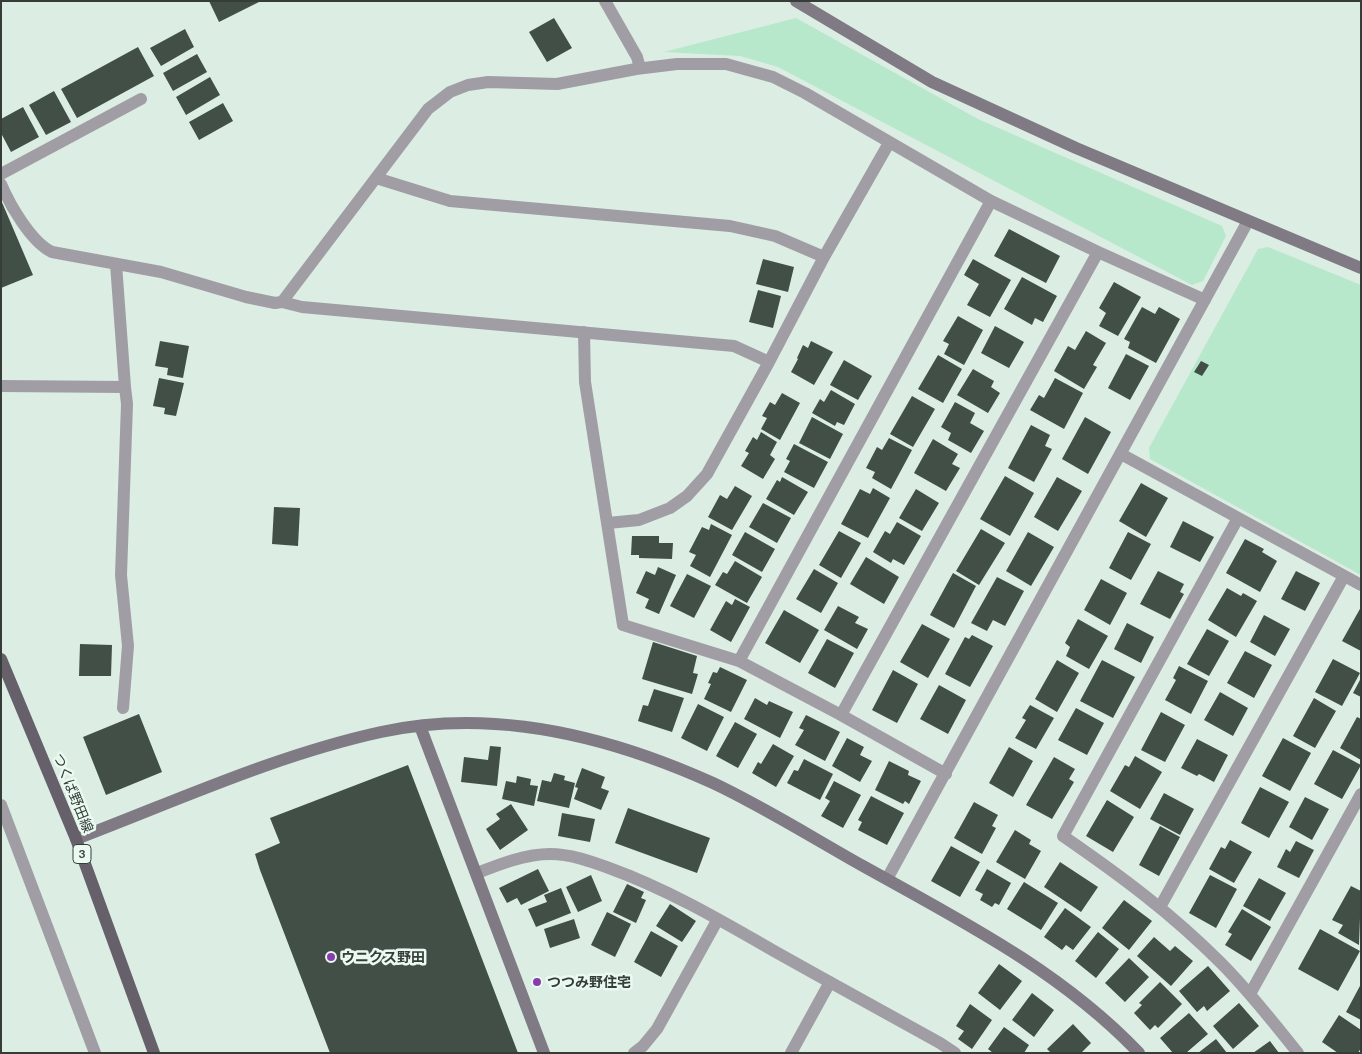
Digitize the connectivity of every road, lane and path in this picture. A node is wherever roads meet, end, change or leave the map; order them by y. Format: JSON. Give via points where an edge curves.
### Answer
{"nodes":[{"id":1,"x":605,"y":1,"type":"edge"},
{"id":2,"x":796,"y":1,"type":"edge"},
{"id":3,"x":640,"y":68,"type":"junction"},
{"id":4,"x":141,"y":99,"type":"dead end"},
{"id":5,"x":889,"y":143,"type":"junction"},
{"id":6,"x":1,"y":174,"type":"edge"},
{"id":7,"x":376,"y":178,"type":"junction"},
{"id":8,"x":1,"y":184,"type":"edge"},
{"id":9,"x":991,"y":201,"type":"junction"},
{"id":10,"x":1248,"y":220,"type":"junction"},
{"id":11,"x":1098,"y":252,"type":"junction"},
{"id":12,"x":824,"y":257,"type":"junction"},
{"id":13,"x":116,"y":264,"type":"junction"},
{"id":14,"x":1361,"y":268,"type":"edge"},
{"id":15,"x":1205,"y":300,"type":"junction"},
{"id":16,"x":282,"y":302,"type":"junction"},
{"id":17,"x":584,"y":332,"type":"junction"},
{"id":18,"x":769,"y":362,"type":"junction"},
{"id":19,"x":1,"y":386,"type":"edge"},
{"id":20,"x":125,"y":387,"type":"junction"},
{"id":21,"x":1121,"y":454,"type":"junction"},
{"id":22,"x":1238,"y":518,"type":"junction"},
{"id":23,"x":608,"y":524,"type":"junction"},
{"id":24,"x":1344,"y":576,"type":"junction"},
{"id":25,"x":1361,"y":585,"type":"edge"},
{"id":26,"x":1,"y":659,"type":"edge"},
{"id":27,"x":739,"y":661,"type":"junction"},
{"id":28,"x":123,"y":708,"type":"dead end"},
{"id":29,"x":841,"y":715,"type":"junction"},
{"id":30,"x":420,"y":726,"type":"junction"},
{"id":31,"x":946,"y":774,"type":"junction"},
{"id":32,"x":1361,"y":794,"type":"edge"},
{"id":33,"x":1,"y":805,"type":"edge"},
{"id":34,"x":76,"y":839,"type":"junction"},
{"id":35,"x":477,"y":873,"type":"junction"},
{"id":36,"x":887,"y":879,"type":"junction"},
{"id":37,"x":1160,"y":906,"type":"junction"},
{"id":38,"x":718,"y":919,"type":"junction"},
{"id":39,"x":830,"y":982,"type":"junction"},
{"id":40,"x":1250,"y":994,"type":"junction"},
{"id":41,"x":95,"y":1053,"type":"edge"},
{"id":42,"x":154,"y":1053,"type":"edge"},
{"id":43,"x":544,"y":1053,"type":"edge"},
{"id":44,"x":634,"y":1053,"type":"edge"},
{"id":45,"x":791,"y":1053,"type":"edge"},
{"id":46,"x":955,"y":1053,"type":"edge"},
{"id":47,"x":1140,"y":1053,"type":"edge"},
{"id":48,"x":1298,"y":1053,"type":"edge"}],
"edges":[{"from":1,"to":3,"type":"street"},
{"from":2,"to":10,"type":"street","via":[[932,82],[1076,148]]},
{"from":3,"to":5,"type":"street","via":[[726,64],[773,77]]},
{"from":3,"to":7,"type":"street","via":[[557,84],[488,82],[450,92],[428,109]]},
{"from":4,"to":6,"type":"street"},
{"from":5,"to":9,"type":"street"},
{"from":5,"to":12,"type":"street"},
{"from":7,"to":12,"type":"street","via":[[450,201],[730,226],[775,236]]},
{"from":7,"to":16,"type":"street"},
{"from":8,"to":13,"type":"street","via":[[28,230],[43,248]]},
{"from":9,"to":11,"type":"street"},
{"from":9,"to":27,"type":"street"},
{"from":10,"to":14,"type":"street"},
{"from":10,"to":15,"type":"street"},
{"from":11,"to":15,"type":"street"},
{"from":11,"to":29,"type":"street"},
{"from":12,"to":18,"type":"street"},
{"from":13,"to":16,"type":"street","via":[[161,272],[246,297]]},
{"from":13,"to":20,"type":"street"},
{"from":15,"to":21,"type":"street"},
{"from":16,"to":17,"type":"street","via":[[302,307]]},
{"from":17,"to":18,"type":"street","via":[[734,346]]},
{"from":17,"to":23,"type":"street","via":[[585,382]]},
{"from":18,"to":23,"type":"street","via":[[707,474],[686,496],[670,508],[639,520]]},
{"from":19,"to":20,"type":"street"},
{"from":20,"to":28,"type":"street","via":[[121,575],[128,646]]},
{"from":21,"to":22,"type":"street"},
{"from":21,"to":31,"type":"street"},
{"from":22,"to":24,"type":"street"},
{"from":22,"to":37,"type":"street","via":[[1063,836]]},
{"from":23,"to":27,"type":"street","via":[[623,625]]},
{"from":24,"to":25,"type":"street"},
{"from":24,"to":37,"type":"street"},
{"from":26,"to":34,"type":"main road","name":"つくば野田線","number":"3"},
{"from":27,"to":29,"type":"street"},
{"from":29,"to":31,"type":"street"},
{"from":30,"to":34,"type":"street","via":[[384,731],[310,751]]},
{"from":30,"to":35,"type":"street"},
{"from":30,"to":36,"type":"street","via":[[529,726],[622,748],[715,784]]},
{"from":31,"to":36,"type":"street"},
{"from":32,"to":40,"type":"street"},
{"from":33,"to":41,"type":"street"},
{"from":34,"to":42,"type":"main road","name":"つくば野田線","number":"3"},
{"from":35,"to":38,"type":"street","via":[[534,855],[570,856],[628,875]]},
{"from":35,"to":43,"type":"street"},
{"from":36,"to":47,"type":"street","via":[[977,929],[1071,990]]},
{"from":37,"to":40,"type":"street","via":[[1222,963]]},
{"from":38,"to":39,"type":"street"},
{"from":38,"to":44,"type":"street","via":[[658,1029]]},
{"from":39,"to":45,"type":"street"},
{"from":39,"to":46,"type":"street"},
{"from":40,"to":48,"type":"street"}]}
